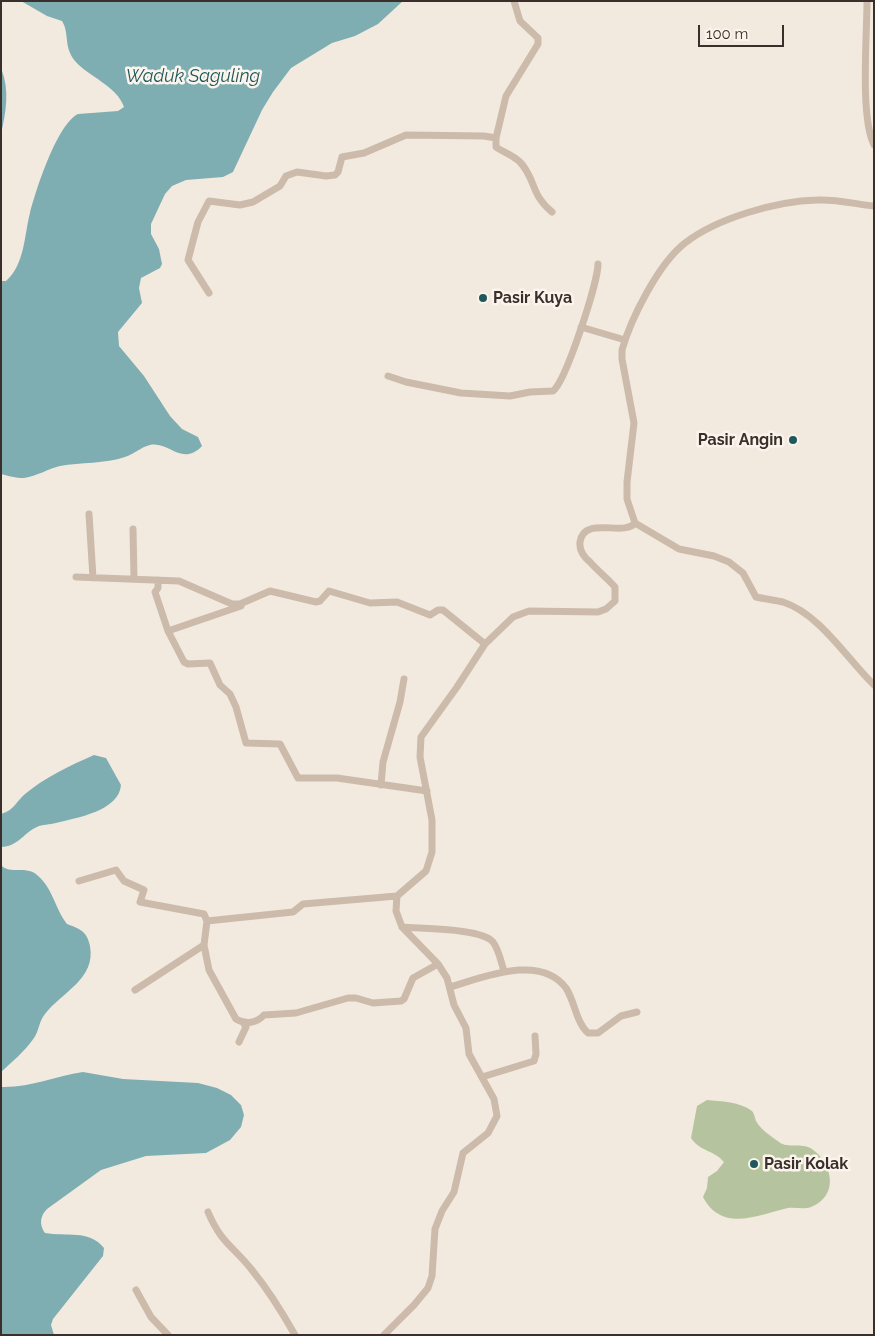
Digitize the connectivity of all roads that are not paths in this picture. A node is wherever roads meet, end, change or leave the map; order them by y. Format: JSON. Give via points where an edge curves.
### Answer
{"nodes":[{"id":1,"x":514,"y":1,"type":"edge"},
{"id":2,"x":867,"y":1,"type":"edge"},
{"id":3,"x":496,"y":138,"type":"junction"},
{"id":4,"x":874,"y":145,"type":"edge"},
{"id":5,"x":874,"y":206,"type":"edge"},
{"id":6,"x":552,"y":212,"type":"dead end"},
{"id":7,"x":598,"y":264,"type":"dead end"},
{"id":8,"x":209,"y":293,"type":"dead end"},
{"id":9,"x":581,"y":327,"type":"junction"},
{"id":10,"x":625,"y":340,"type":"junction"},
{"id":11,"x":388,"y":376,"type":"dead end"},
{"id":12,"x":90,"y":514,"type":"dead end"},
{"id":13,"x":634,"y":523,"type":"junction"},
{"id":14,"x":133,"y":529,"type":"dead end"},
{"id":15,"x":76,"y":577,"type":"dead end"},
{"id":16,"x":94,"y":578,"type":"junction"},
{"id":17,"x":134,"y":578,"type":"junction"},
{"id":18,"x":158,"y":580,"type":"junction"},
{"id":19,"x":244,"y":602,"type":"junction"},
{"id":20,"x":168,"y":630,"type":"junction"},
{"id":21,"x":484,"y":644,"type":"junction"},
{"id":22,"x":404,"y":679,"type":"dead end"},
{"id":23,"x":874,"y":685,"type":"edge"},
{"id":24,"x":381,"y":785,"type":"junction"},
{"id":25,"x":426,"y":791,"type":"junction"},
{"id":26,"x":79,"y":881,"type":"dead end"},
{"id":27,"x":397,"y":896,"type":"junction"},
{"id":28,"x":207,"y":921,"type":"junction"},
{"id":29,"x":402,"y":927,"type":"junction"},
{"id":30,"x":204,"y":945,"type":"junction"},
{"id":31,"x":438,"y":964,"type":"junction"},
{"id":32,"x":504,"y":971,"type":"junction"},
{"id":33,"x":450,"y":987,"type":"junction"},
{"id":34,"x":135,"y":990,"type":"dead end"},
{"id":35,"x":637,"y":1012,"type":"dead end"},
{"id":36,"x":243,"y":1022,"type":"junction"},
{"id":37,"x":535,"y":1036,"type":"dead end"},
{"id":38,"x":239,"y":1042,"type":"dead end"},
{"id":39,"x":482,"y":1077,"type":"junction"},
{"id":40,"x":208,"y":1212,"type":"dead end"},
{"id":41,"x":136,"y":1290,"type":"dead end"},
{"id":42,"x":168,"y":1335,"type":"edge"},
{"id":43,"x":295,"y":1335,"type":"edge"},
{"id":44,"x":384,"y":1335,"type":"edge"}],
"edges":[{"from":1,"to":3,"type":"street","via":[[520,21],[538,38],[538,44],[506,96]]},
{"from":2,"to":4,"type":"street","via":[[867,105]]},
{"from":3,"to":6,"type":"street","via":[[496,147],[520,162],[537,196]]},
{"from":3,"to":8,"type":"street","via":[[402,136],[364,153],[342,157],[334,175],[297,172],[286,176],[280,186],[253,202],[240,205],[210,201],[198,222],[188,260]]},
{"from":5,"to":10,"type":"street","via":[[833,200],[792,203],[733,219],[699,233],[684,244],[663,269]]},
{"from":7,"to":9,"type":"street","via":[[596,284]]},
{"from":9,"to":10,"type":"street"},
{"from":9,"to":11,"type":"street","via":[[563,375],[553,391],[510,396],[461,393]]},
{"from":10,"to":13,"type":"street","via":[[622,359],[634,423],[627,499]]},
{"from":12,"to":16,"type":"street"},
{"from":13,"to":21,"type":"street","via":[[626,528],[595,528],[580,540],[584,557],[615,587],[616,597],[612,605],[598,612],[546,610],[520,614],[503,624]]},
{"from":13,"to":23,"type":"street","via":[[679,549],[729,562],[744,573],[756,597],[784,602],[804,614]]},
{"from":14,"to":17,"type":"street"},
{"from":15,"to":16,"type":"street"},
{"from":16,"to":17,"type":"street"},
{"from":17,"to":18,"type":"street"},
{"from":18,"to":19,"type":"street","via":[[179,581],[232,604]]},
{"from":18,"to":20,"type":"street","via":[[156,594]]},
{"from":19,"to":20,"type":"street","via":[[236,608]]},
{"from":19,"to":21,"type":"street","via":[[270,591],[318,602],[329,591],[370,603],[397,602],[430,615],[443,610]]},
{"from":20,"to":24,"type":"street","via":[[185,663],[210,663],[220,685],[230,694],[246,743],[280,744],[298,778],[337,778]]},
{"from":21,"to":25,"type":"street","via":[[421,737],[420,758]]},
{"from":22,"to":24,"type":"street","via":[[383,762]]},
{"from":24,"to":25,"type":"street"},
{"from":25,"to":27,"type":"street","via":[[432,820],[430,862],[422,876]]},
{"from":26,"to":28,"type":"street","via":[[116,870],[124,881],[144,890],[141,903],[204,914]]},
{"from":27,"to":28,"type":"street","via":[[303,904],[292,912]]},
{"from":27,"to":29,"type":"street","via":[[396,911]]},
{"from":28,"to":30,"type":"street"},
{"from":29,"to":31,"type":"street"},
{"from":29,"to":32,"type":"street","via":[[488,938],[496,948]]},
{"from":30,"to":34,"type":"street"},
{"from":30,"to":36,"type":"street","via":[[215,983],[236,1019]]},
{"from":31,"to":33,"type":"street"},
{"from":31,"to":36,"type":"street","via":[[413,978],[401,1001],[373,1004],[348,998],[303,1011],[267,1014],[258,1022]]},
{"from":32,"to":33,"type":"street"},
{"from":32,"to":35,"type":"street","via":[[534,971],[554,977],[564,987],[588,1033],[598,1033],[621,1016]]},
{"from":33,"to":39,"type":"street","via":[[454,1006],[466,1028],[471,1061]]},
{"from":36,"to":38,"type":"street","via":[[246,1027]]},
{"from":37,"to":39,"type":"street","via":[[534,1061]]},
{"from":39,"to":44,"type":"street","via":[[497,1107],[494,1124],[463,1153],[454,1192],[435,1229],[432,1276],[428,1288]]},
{"from":40,"to":43,"type":"street","via":[[219,1236],[272,1295]]},
{"from":41,"to":42,"type":"street","via":[[151,1317]]}]}
